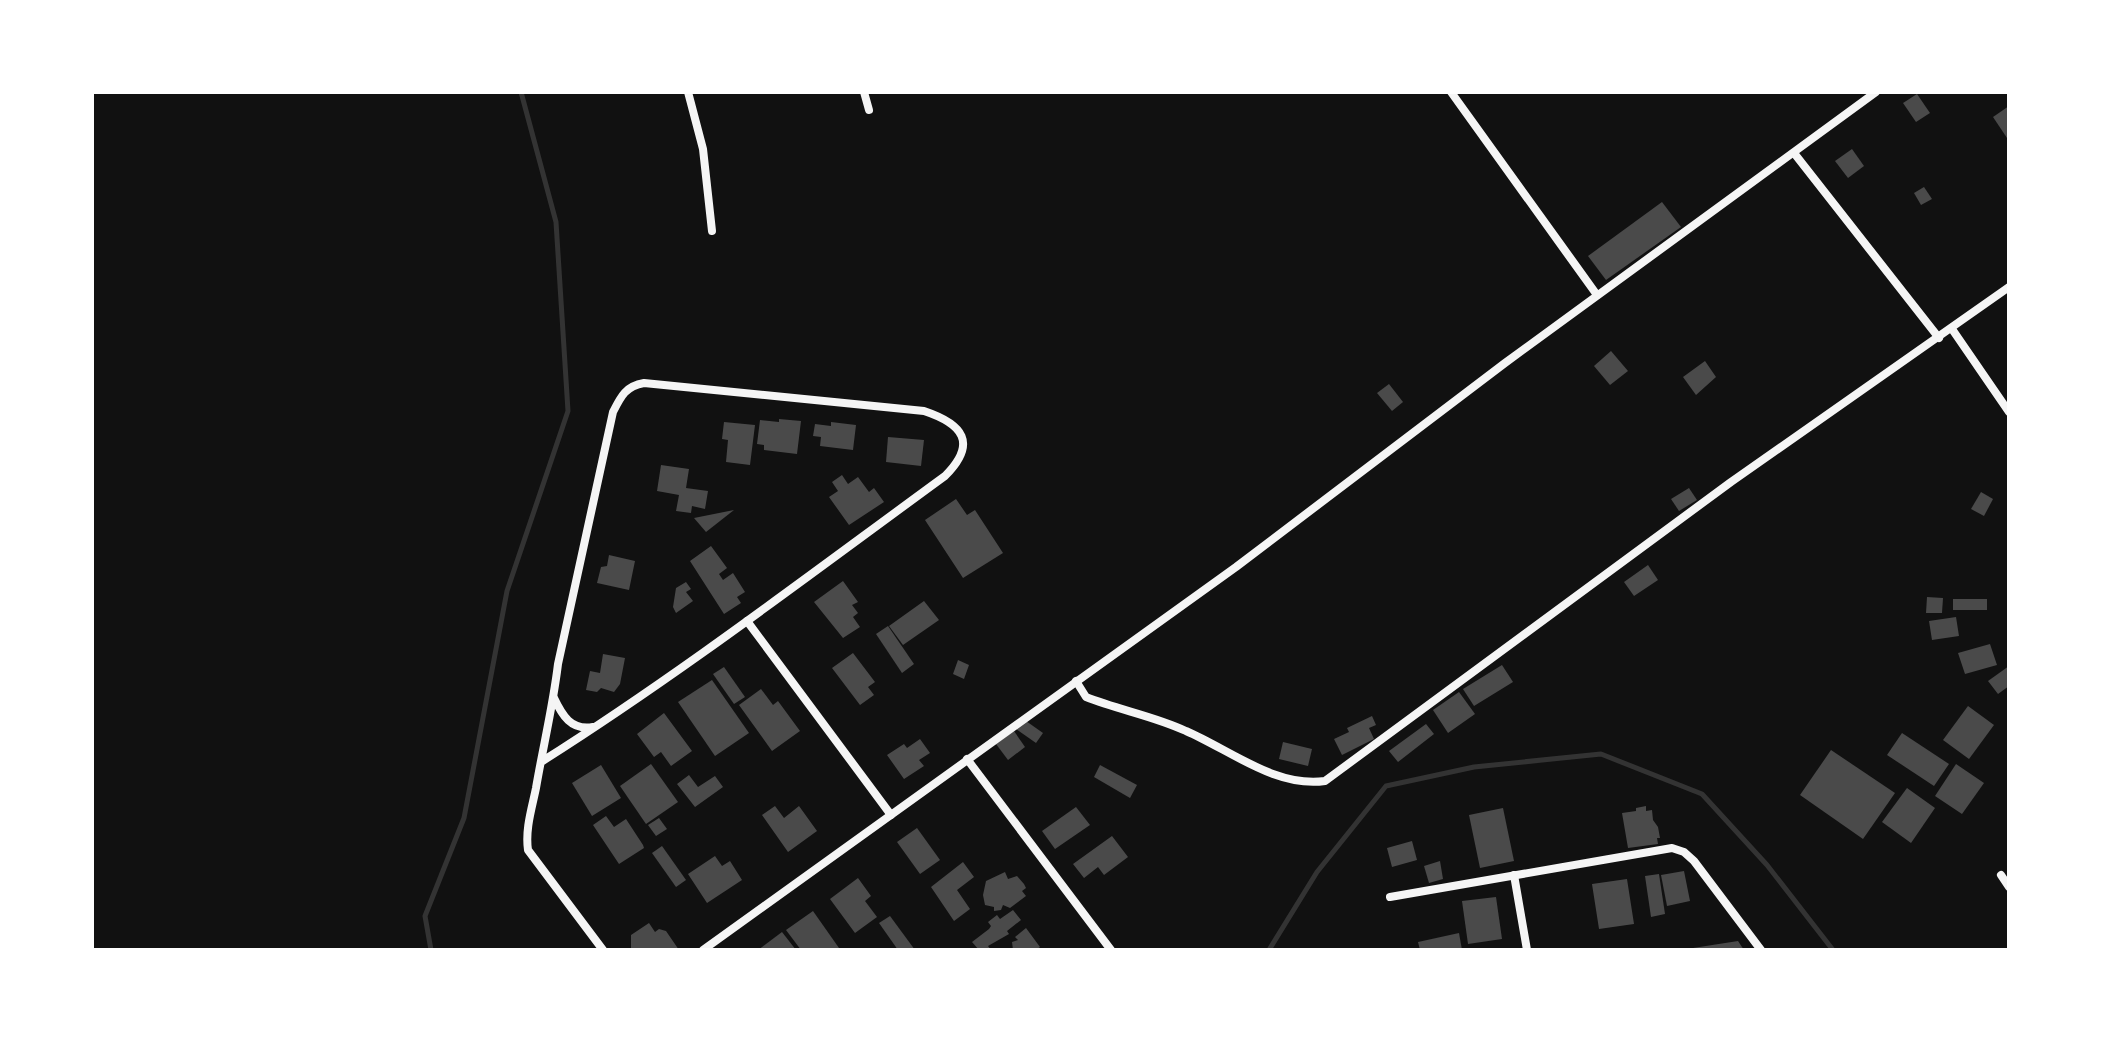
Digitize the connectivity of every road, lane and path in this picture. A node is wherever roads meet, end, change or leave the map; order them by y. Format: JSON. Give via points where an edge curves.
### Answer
{"nodes":[{"id":1,"x":688,"y":92,"type":"edge"},
{"id":2,"x":864,"y":92,"type":"edge"},
{"id":3,"x":1451,"y":92,"type":"edge"},
{"id":4,"x":1876,"y":92,"type":"edge"},
{"id":5,"x":869,"y":110,"type":"dead end"},
{"id":6,"x":1794,"y":153,"type":"junction"},
{"id":7,"x":712,"y":231,"type":"dead end"},
{"id":8,"x":2009,"y":287,"type":"edge"},
{"id":9,"x":1597,"y":295,"type":"junction"},
{"id":10,"x":1952,"y":329,"type":"junction"},
{"id":11,"x":1939,"y":338,"type":"junction"},
{"id":12,"x":2009,"y":412,"type":"edge"},
{"id":13,"x":747,"y":621,"type":"junction"},
{"id":14,"x":1076,"y":681,"type":"junction"},
{"id":15,"x":554,"y":698,"type":"junction"},
{"id":16,"x":598,"y":726,"type":"junction"},
{"id":17,"x":967,"y":759,"type":"junction"},
{"id":18,"x":541,"y":762,"type":"junction"},
{"id":19,"x":891,"y":815,"type":"junction"},
{"id":20,"x":1514,"y":875,"type":"junction"},
{"id":21,"x":2001,"y":875,"type":"dead end"},
{"id":22,"x":2009,"y":887,"type":"edge"},
{"id":23,"x":1390,"y":897,"type":"dead end"},
{"id":24,"x":603,"y":950,"type":"edge"},
{"id":25,"x":703,"y":950,"type":"edge"},
{"id":26,"x":1111,"y":950,"type":"edge"},
{"id":27,"x":1527,"y":950,"type":"edge"},
{"id":28,"x":1761,"y":950,"type":"edge"}],
"edges":[{"from":1,"to":7,"type":"street","via":[[703,149]]},
{"from":2,"to":5,"type":"street"},
{"from":3,"to":9,"type":"street"},
{"from":4,"to":6,"type":"street"},
{"from":6,"to":9,"type":"street"},
{"from":6,"to":11,"type":"street"},
{"from":8,"to":10,"type":"street"},
{"from":9,"to":14,"type":"street"},
{"from":10,"to":11,"type":"street"},
{"from":10,"to":12,"type":"street"},
{"from":11,"to":14,"type":"street","via":[[1731,482],[1325,781],[1281,778],[1186,731],[1086,697]]},
{"from":13,"to":15,"type":"street","via":[[945,476],[963,449],[956,426],[924,411],[644,383],[626,390],[613,412]]},
{"from":13,"to":16,"type":"street"},
{"from":13,"to":19,"type":"street"},
{"from":14,"to":17,"type":"street"},
{"from":15,"to":16,"type":"street","via":[[570,723]]},
{"from":15,"to":18,"type":"street"},
{"from":16,"to":18,"type":"street"},
{"from":17,"to":19,"type":"street"},
{"from":17,"to":26,"type":"street"},
{"from":18,"to":24,"type":"street","via":[[528,850]]},
{"from":19,"to":25,"type":"street"},
{"from":20,"to":23,"type":"street"},
{"from":20,"to":27,"type":"street"},
{"from":20,"to":28,"type":"street","via":[[1672,848],[1694,861]]},
{"from":21,"to":22,"type":"street"}]}
